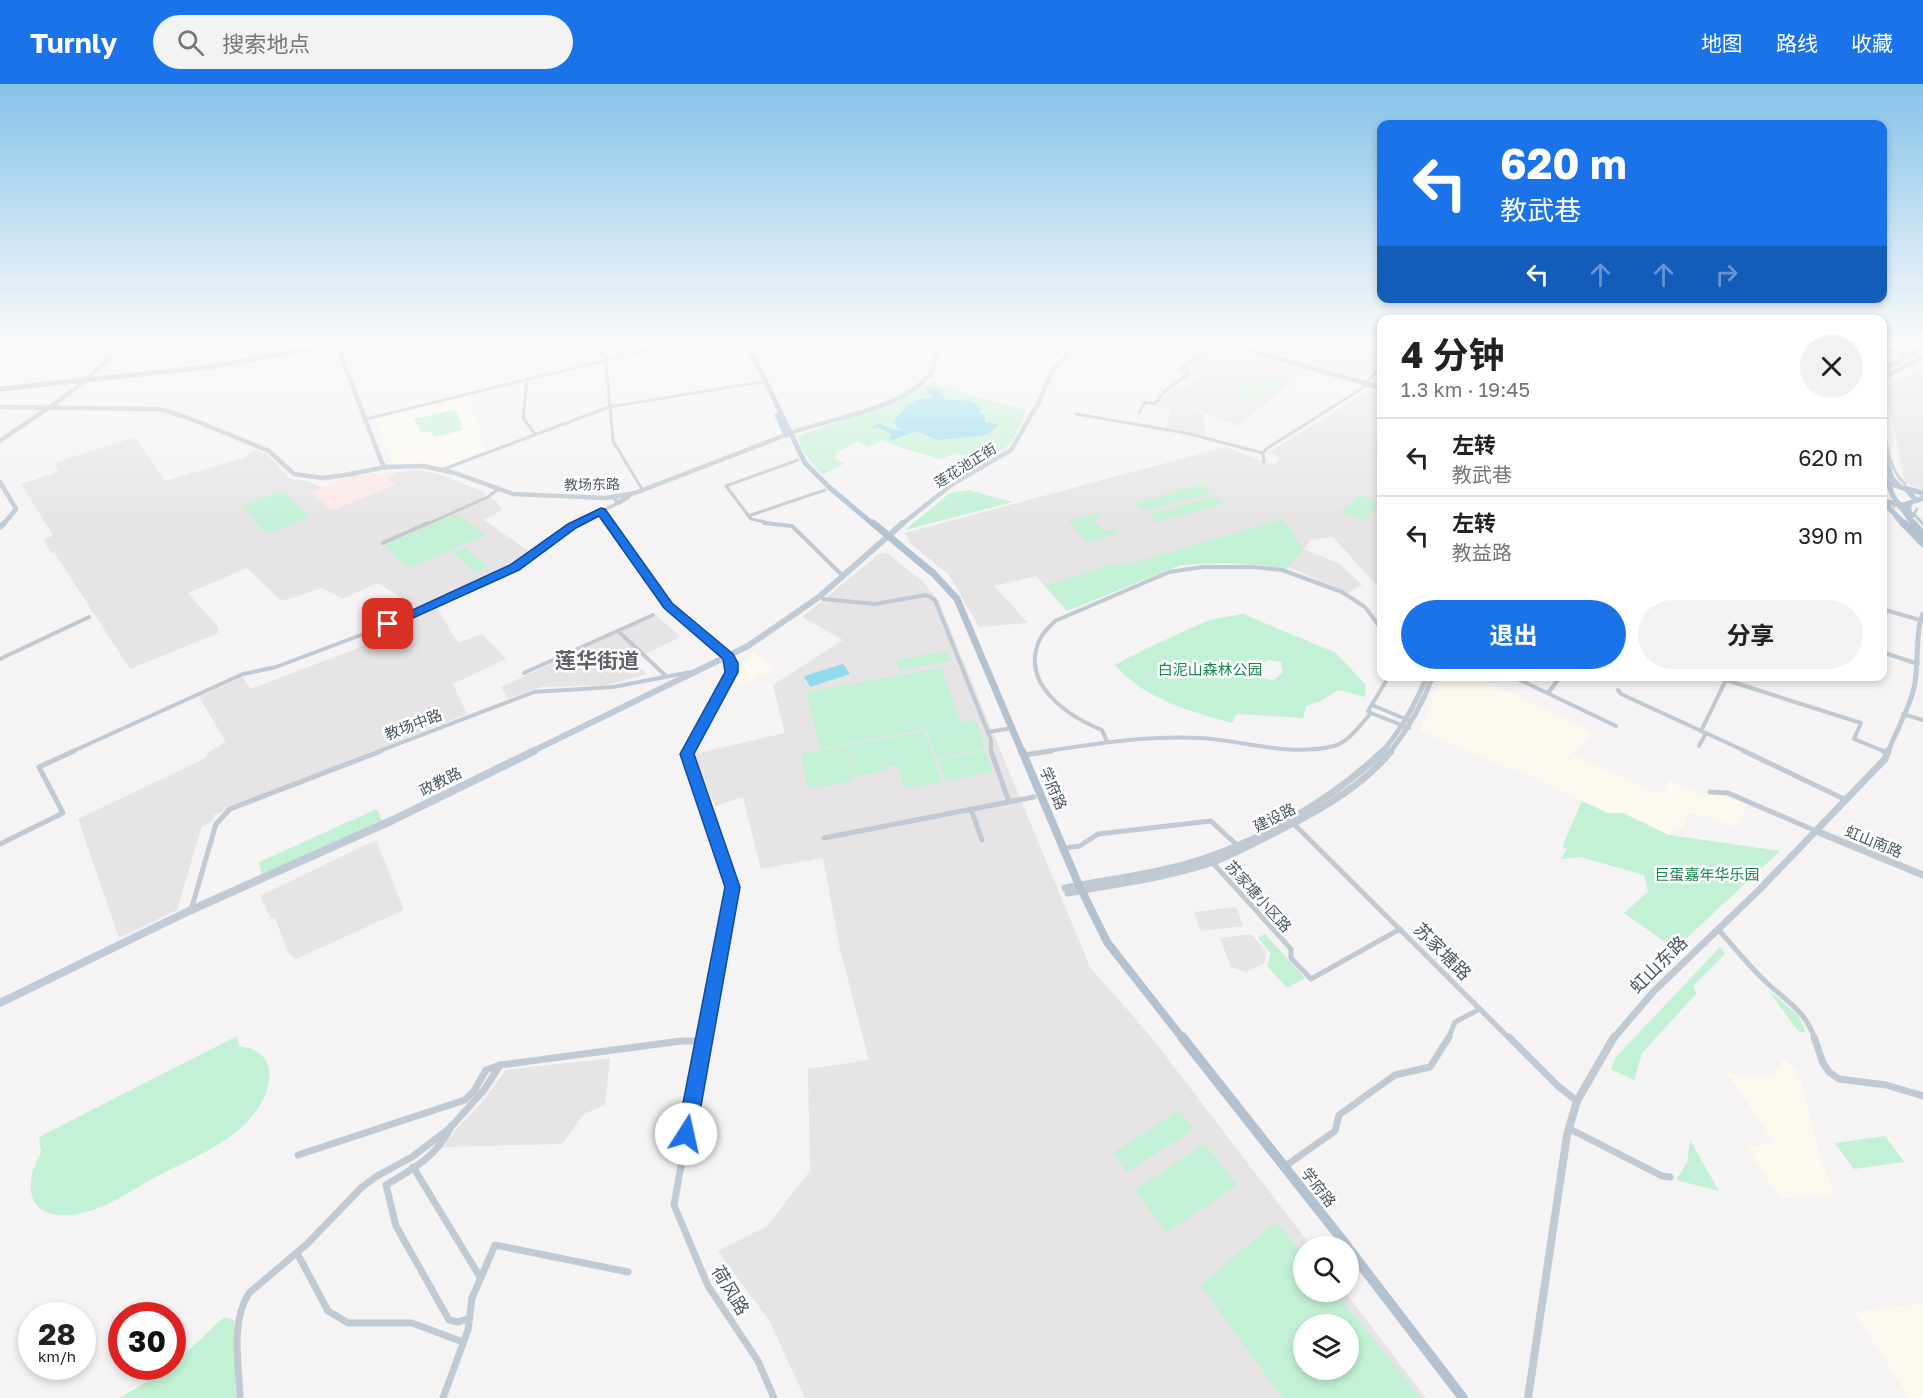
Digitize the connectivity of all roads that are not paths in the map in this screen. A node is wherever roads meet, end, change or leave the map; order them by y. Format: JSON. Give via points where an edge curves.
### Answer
{"nodes":[{"id":1,"x":51,"y":404,"type":"edge"},
{"id":2,"x":361,"y":404,"type":"edge"},
{"id":3,"x":425,"y":404,"type":"edge"},
{"id":4,"x":528,"y":404,"type":"edge"},
{"id":5,"x":625,"y":404,"type":"edge"},
{"id":6,"x":774,"y":404,"type":"edge"},
{"id":7,"x":775,"y":404,"type":"edge"},
{"id":8,"x":880,"y":404,"type":"edge"},
{"id":9,"x":1037,"y":404,"type":"edge"},
{"id":10,"x":1144,"y":404,"type":"edge"},
{"id":11,"x":1336,"y":404,"type":"edge"},
{"id":12,"x":0,"y":407,"type":"edge"},
{"id":13,"x":609,"y":407,"type":"junction"},
{"id":14,"x":46,"y":408,"type":"junction"},
{"id":15,"x":1139,"y":413,"type":"dead end"},
{"id":16,"x":1076,"y":414,"type":"dead end"},
{"id":17,"x":366,"y":419,"type":"junction"},
{"id":18,"x":535,"y":434,"type":"junction"},
{"id":19,"x":789,"y":434,"type":"junction"},
{"id":20,"x":1887,"y":438,"type":"edge"},
{"id":21,"x":0,"y":441,"type":"edge"},
{"id":22,"x":1263,"y":453,"type":"junction"},
{"id":23,"x":798,"y":460,"type":"dead end"},
{"id":24,"x":1264,"y":462,"type":"dead end"},
{"id":25,"x":1887,"y":463,"type":"edge"},
{"id":26,"x":386,"y":468,"type":"junction"},
{"id":27,"x":444,"y":470,"type":"junction"},
{"id":28,"x":0,"y":482,"type":"edge"},
{"id":29,"x":1887,"y":482,"type":"edge"},
{"id":30,"x":1887,"y":482,"type":"edge"},
{"id":31,"x":1902,"y":485,"type":"junction"},
{"id":32,"x":642,"y":489,"type":"junction"},
{"id":33,"x":497,"y":490,"type":"junction"},
{"id":34,"x":825,"y":490,"type":"dead end"},
{"id":35,"x":634,"y":493,"type":"junction"},
{"id":36,"x":614,"y":497,"type":"junction"},
{"id":37,"x":1918,"y":498,"type":"edge"},
{"id":38,"x":618,"y":503,"type":"junction"},
{"id":39,"x":1887,"y":504,"type":"edge"},
{"id":40,"x":1923,"y":506,"type":"edge"},
{"id":41,"x":1887,"y":507,"type":"edge"},
{"id":42,"x":1887,"y":507,"type":"edge"},
{"id":43,"x":601,"y":511,"type":"junction"},
{"id":44,"x":748,"y":516,"type":"junction"},
{"id":45,"x":1923,"y":526,"type":"edge"},
{"id":46,"x":0,"y":527,"type":"edge"},
{"id":47,"x":1923,"y":534,"type":"edge"},
{"id":48,"x":888,"y":536,"type":"junction"},
{"id":49,"x":1923,"y":542,"type":"edge"},
{"id":50,"x":383,"y":543,"type":"dead end"},
{"id":51,"x":1923,"y":546,"type":"edge"},
{"id":52,"x":843,"y":576,"type":"junction"},
{"id":53,"x":823,"y":599,"type":"dead end"},
{"id":54,"x":1887,"y":610,"type":"edge"},
{"id":55,"x":653,"y":615,"type":"dead end"},
{"id":56,"x":89,"y":617,"type":"dead end"},
{"id":57,"x":1922,"y":617,"type":"edge"},
{"id":58,"x":1377,"y":622,"type":"edge"},
{"id":59,"x":618,"y":632,"type":"junction"},
{"id":60,"x":1887,"y":654,"type":"edge"},
{"id":61,"x":728,"y":657,"type":"junction"},
{"id":62,"x":0,"y":658,"type":"edge"},
{"id":63,"x":1918,"y":664,"type":"junction"},
{"id":64,"x":699,"y":671,"type":"junction"},
{"id":65,"x":524,"y":673,"type":"dead end"},
{"id":66,"x":666,"y":676,"type":"junction"},
{"id":67,"x":650,"y":679,"type":"junction"},
{"id":68,"x":1386,"y":681,"type":"edge"},
{"id":69,"x":1425,"y":681,"type":"edge"},
{"id":70,"x":1431,"y":681,"type":"edge"},
{"id":71,"x":1522,"y":681,"type":"edge"},
{"id":72,"x":1557,"y":681,"type":"edge"},
{"id":73,"x":1726,"y":681,"type":"edge"},
{"id":74,"x":1729,"y":681,"type":"edge"},
{"id":75,"x":660,"y":690,"type":"junction"},
{"id":76,"x":1618,"y":690,"type":"dead end"},
{"id":77,"x":1548,"y":693,"type":"junction"},
{"id":78,"x":1372,"y":705,"type":"junction"},
{"id":79,"x":1371,"y":713,"type":"junction"},
{"id":80,"x":1903,"y":714,"type":"junction"},
{"id":81,"x":1923,"y":720,"type":"edge"},
{"id":82,"x":1408,"y":724,"type":"junction"},
{"id":83,"x":1616,"y":726,"type":"dead end"},
{"id":84,"x":1012,"y":728,"type":"junction"},
{"id":85,"x":988,"y":732,"type":"junction"},
{"id":86,"x":1704,"y":732,"type":"junction"},
{"id":87,"x":1107,"y":742,"type":"junction"},
{"id":88,"x":1699,"y":746,"type":"dead end"},
{"id":89,"x":1888,"y":753,"type":"junction"},
{"id":90,"x":1024,"y":755,"type":"junction"},
{"id":91,"x":1710,"y":792,"type":"dead end"},
{"id":92,"x":1034,"y":797,"type":"dead end"},
{"id":93,"x":1846,"y":800,"type":"junction"},
{"id":94,"x":1009,"y":802,"type":"junction"},
{"id":95,"x":971,"y":809,"type":"junction"},
{"id":96,"x":1291,"y":821,"type":"junction"},
{"id":97,"x":1816,"y":831,"type":"junction"},
{"id":98,"x":824,"y":838,"type":"dead end"},
{"id":99,"x":982,"y":840,"type":"dead end"},
{"id":100,"x":0,"y":844,"type":"edge"},
{"id":101,"x":1239,"y":847,"type":"junction"},
{"id":102,"x":1063,"y":848,"type":"junction"},
{"id":103,"x":1212,"y":862,"type":"junction"},
{"id":104,"x":1923,"y":875,"type":"edge"},
{"id":105,"x":1080,"y":888,"type":"junction"},
{"id":106,"x":1066,"y":891,"type":"dead end"},
{"id":107,"x":191,"y":910,"type":"junction"},
{"id":108,"x":1718,"y":928,"type":"junction"},
{"id":109,"x":1400,"y":930,"type":"junction"},
{"id":110,"x":0,"y":1003,"type":"edge"},
{"id":111,"x":1480,"y":1009,"type":"junction"},
{"id":112,"x":703,"y":1041,"type":"junction"},
{"id":113,"x":500,"y":1065,"type":"junction"},
{"id":114,"x":1923,"y":1096,"type":"edge"},
{"id":115,"x":1577,"y":1101,"type":"junction"},
{"id":116,"x":452,"y":1124,"type":"junction"},
{"id":117,"x":1569,"y":1129,"type":"junction"},
{"id":118,"x":298,"y":1155,"type":"dead end"},
{"id":119,"x":413,"y":1167,"type":"junction"},
{"id":120,"x":1284,"y":1167,"type":"junction"},
{"id":121,"x":1670,"y":1177,"type":"dead end"},
{"id":122,"x":1339,"y":1236,"type":"edge"},
{"id":123,"x":297,"y":1253,"type":"junction"},
{"id":124,"x":1359,"y":1261,"type":"edge"},
{"id":125,"x":628,"y":1272,"type":"dead end"},
{"id":126,"x":480,"y":1277,"type":"junction"},
{"id":127,"x":467,"y":1319,"type":"junction"},
{"id":128,"x":463,"y":1342,"type":"junction"},
{"id":129,"x":240,"y":1398,"type":"edge"},
{"id":130,"x":443,"y":1398,"type":"edge"},
{"id":131,"x":774,"y":1398,"type":"edge"},
{"id":132,"x":1463,"y":1398,"type":"edge"},
{"id":133,"x":1528,"y":1398,"type":"edge"}],
"edges":[{"from":1,"to":14,"type":"street"},
{"from":2,"to":17,"type":"main road"},
{"from":3,"to":17,"type":"street"},
{"from":4,"to":18,"type":"street","via":[[523,418]]},
{"from":5,"to":13,"type":"street"},
{"from":6,"to":19,"type":"main road","name":"学府路"},
{"from":7,"to":19,"type":"main road","name":"学府路"},
{"from":8,"to":19,"type":"main road"},
{"from":9,"to":48,"type":"main road","name":"莲花池正街","via":[[1011,450],[951,485]]},
{"from":10,"to":15,"type":"street"},
{"from":11,"to":22,"type":"street"},
{"from":12,"to":14,"type":"street","name":"教场东路"},
{"from":13,"to":18,"type":"street"},
{"from":13,"to":32,"type":"street","via":[[616,450]]},
{"from":14,"to":21,"type":"street"},
{"from":14,"to":26,"type":"street","name":"教场东路","via":[[159,409],[250,442],[269,451],[301,476],[323,478]]},
{"from":16,"to":22,"type":"street","via":[[1186,433]]},
{"from":17,"to":26,"type":"main road"},
{"from":18,"to":27,"type":"street"},
{"from":19,"to":32,"type":"street","name":"教场东路"},
{"from":19,"to":48,"type":"main road","name":"学府路","via":[[817,477]]},
{"from":20,"to":31,"type":"street"},
{"from":22,"to":24,"type":"street"},
{"from":23,"to":44,"type":"street","via":[[726,486]]},
{"from":25,"to":31,"type":"main road","bridge":true,"via":[[1890,477]]},
{"from":26,"to":27,"type":"street","name":"教场东路","via":[[421,466]]},
{"from":27,"to":33,"type":"street","name":"教场东路"},
{"from":28,"to":46,"type":"street","via":[[16,509]]},
{"from":29,"to":31,"type":"main road","bridge":true},
{"from":30,"to":47,"type":"main road","bridge":true,"via":[[1911,522]]},
{"from":31,"to":37,"type":"street"},
{"from":31,"to":37,"type":"main road","bridge":true},
{"from":32,"to":35,"type":"street","name":"教场东路"},
{"from":33,"to":36,"type":"street","name":"教场东路","via":[[513,494]]},
{"from":33,"to":50,"type":"street"},
{"from":34,"to":44,"type":"street"},
{"from":35,"to":36,"type":"street","name":"教场东路"},
{"from":35,"to":38,"type":"street"},
{"from":36,"to":38,"type":"street"},
{"from":37,"to":39,"type":"main road","bridge":true},
{"from":37,"to":40,"type":"street"},
{"from":37,"to":45,"type":"main road","bridge":true,"via":[[1907,508]]},
{"from":38,"to":43,"type":"street"},
{"from":41,"to":49,"type":"main road","bridge":true},
{"from":42,"to":51,"type":"street"},
{"from":43,"to":61,"type":"street","via":[[668,606]]},
{"from":43,"to":100,"type":"street","via":[[572,526],[514,568],[369,632],[276,667],[243,674],[39,767],[63,813]]},
{"from":44,"to":52,"type":"street","via":[[762,523],[792,526]]},
{"from":48,"to":52,"type":"main road","name":"教场中路"},
{"from":48,"to":84,"type":"main road","name":"学府路","via":[[940,579],[957,599]]},
{"from":52,"to":61,"type":"main road","name":"教场中路","via":[[798,614]]},
{"from":53,"to":85,"type":"street","via":[[874,604],[919,594],[934,600]]},
{"from":54,"to":57,"type":"street"},
{"from":55,"to":59,"type":"street"},
{"from":56,"to":62,"type":"street"},
{"from":57,"to":63,"type":"street","name":"虹山东路"},
{"from":58,"to":87,"type":"street","via":[[1355,599],[1315,581],[1282,570],[1224,566],[1170,572],[1055,621],[1041,636],[1035,650],[1036,669],[1048,693],[1063,710],[1102,730]]},
{"from":59,"to":65,"type":"street"},
{"from":59,"to":66,"type":"street"},
{"from":60,"to":63,"type":"street"},
{"from":61,"to":64,"type":"main road","name":"教场中路"},
{"from":61,"to":112,"type":"street","via":[[732,672],[687,754],[732,887]]},
{"from":63,"to":80,"type":"street","name":"虹山东路"},
{"from":64,"to":66,"type":"street","name":"教场中路"},
{"from":64,"to":75,"type":"main road","name":"政教路"},
{"from":66,"to":67,"type":"street","name":"教场中路"},
{"from":67,"to":75,"type":"street","via":[[659,683]]},
{"from":67,"to":107,"type":"street","name":"教场中路","via":[[591,689],[534,692],[230,809],[216,824]]},
{"from":68,"to":78,"type":"street"},
{"from":69,"to":82,"type":"street","name":"建设路"},
{"from":70,"to":82,"type":"street","name":"建设路"},
{"from":71,"to":77,"type":"street"},
{"from":72,"to":77,"type":"street"},
{"from":73,"to":86,"type":"street"},
{"from":74,"to":89,"type":"street","via":[[1861,723],[1854,739]]},
{"from":75,"to":107,"type":"main road","name":"政教路","via":[[346,842]]},
{"from":76,"to":86,"type":"street"},
{"from":77,"to":83,"type":"street"},
{"from":78,"to":79,"type":"street","via":[[1368,711]]},
{"from":78,"to":82,"type":"street"},
{"from":79,"to":82,"type":"street"},
{"from":79,"to":87,"type":"street","via":[[1343,742],[1334,746],[1276,750],[1186,738]]},
{"from":80,"to":81,"type":"street"},
{"from":80,"to":89,"type":"street","name":"虹山东路"},
{"from":82,"to":96,"type":"street","name":"建设路","via":[[1358,777]]},
{"from":84,"to":85,"type":"street"},
{"from":84,"to":90,"type":"main road","name":"学府路"},
{"from":85,"to":94,"type":"street","via":[[991,754]]},
{"from":86,"to":88,"type":"street"},
{"from":86,"to":93,"type":"street"},
{"from":87,"to":90,"type":"street"},
{"from":89,"to":93,"type":"street","name":"虹山东路"},
{"from":90,"to":102,"type":"main road","name":"学府路"},
{"from":91,"to":97,"type":"street","via":[[1728,793]]},
{"from":92,"to":94,"type":"street"},
{"from":93,"to":97,"type":"street","name":"虹山东路"},
{"from":94,"to":95,"type":"street"},
{"from":95,"to":98,"type":"street"},
{"from":95,"to":99,"type":"street"},
{"from":96,"to":101,"type":"street","name":"建设路"},
{"from":96,"to":109,"type":"street","name":"苏家塘路"},
{"from":97,"to":104,"type":"street","name":"虹山南路"},
{"from":97,"to":108,"type":"street","name":"虹山东路"},
{"from":101,"to":102,"type":"street","via":[[1211,821],[1098,834],[1080,846]]},
{"from":101,"to":103,"type":"street","name":"建设路"},
{"from":101,"to":105,"type":"street","name":"建设路","via":[[1192,863]]},
{"from":102,"to":105,"type":"main road","name":"学府路"},
{"from":103,"to":105,"type":"street","name":"建设路"},
{"from":103,"to":109,"type":"street","name":"苏家塘小区路","via":[[1291,949],[1291,958],[1311,979]]},
{"from":105,"to":106,"type":"street","name":"建设路"},
{"from":105,"to":120,"type":"main road","name":"学府路","via":[[1115,953]]},
{"from":107,"to":110,"type":"main road"},
{"from":108,"to":114,"type":"street","via":[[1765,981],[1809,1022],[1829,1072],[1839,1079],[1886,1085]]},
{"from":108,"to":115,"type":"street","name":"虹山东路","via":[[1618,1032]]},
{"from":109,"to":111,"type":"street","name":"苏家塘路"},
{"from":111,"to":115,"type":"street","name":"苏家塘路"},
{"from":111,"to":120,"type":"street","via":[[1455,1022],[1430,1066],[1395,1075],[1339,1115],[1335,1131]]},
{"from":112,"to":113,"type":"street"},
{"from":112,"to":131,"type":"street","name":"荷风路","via":[[674,1205],[708,1286],[758,1360]]},
{"from":113,"to":116,"type":"street","via":[[475,1103]]},
{"from":113,"to":118,"type":"street","via":[[486,1070],[465,1100]]},
{"from":115,"to":117,"type":"street","name":"虹山东路"},
{"from":116,"to":119,"type":"street","via":[[438,1147]]},
{"from":116,"to":123,"type":"street","via":[[413,1156],[372,1179]]},
{"from":117,"to":121,"type":"street"},
{"from":117,"to":133,"type":"street","name":"虹山东路"},
{"from":119,"to":126,"type":"street"},
{"from":119,"to":127,"type":"street","via":[[386,1185],[396,1226],[449,1320]]},
{"from":120,"to":122,"type":"main road","name":"学府路"},
{"from":123,"to":128,"type":"street","via":[[328,1311],[348,1323],[412,1323]]},
{"from":123,"to":129,"type":"street","via":[[254,1288],[239,1313]]},
{"from":124,"to":132,"type":"main road","name":"学府路"},
{"from":125,"to":126,"type":"street","via":[[495,1245]]},
{"from":126,"to":127,"type":"street"},
{"from":127,"to":128,"type":"street"},
{"from":128,"to":130,"type":"street"}]}
